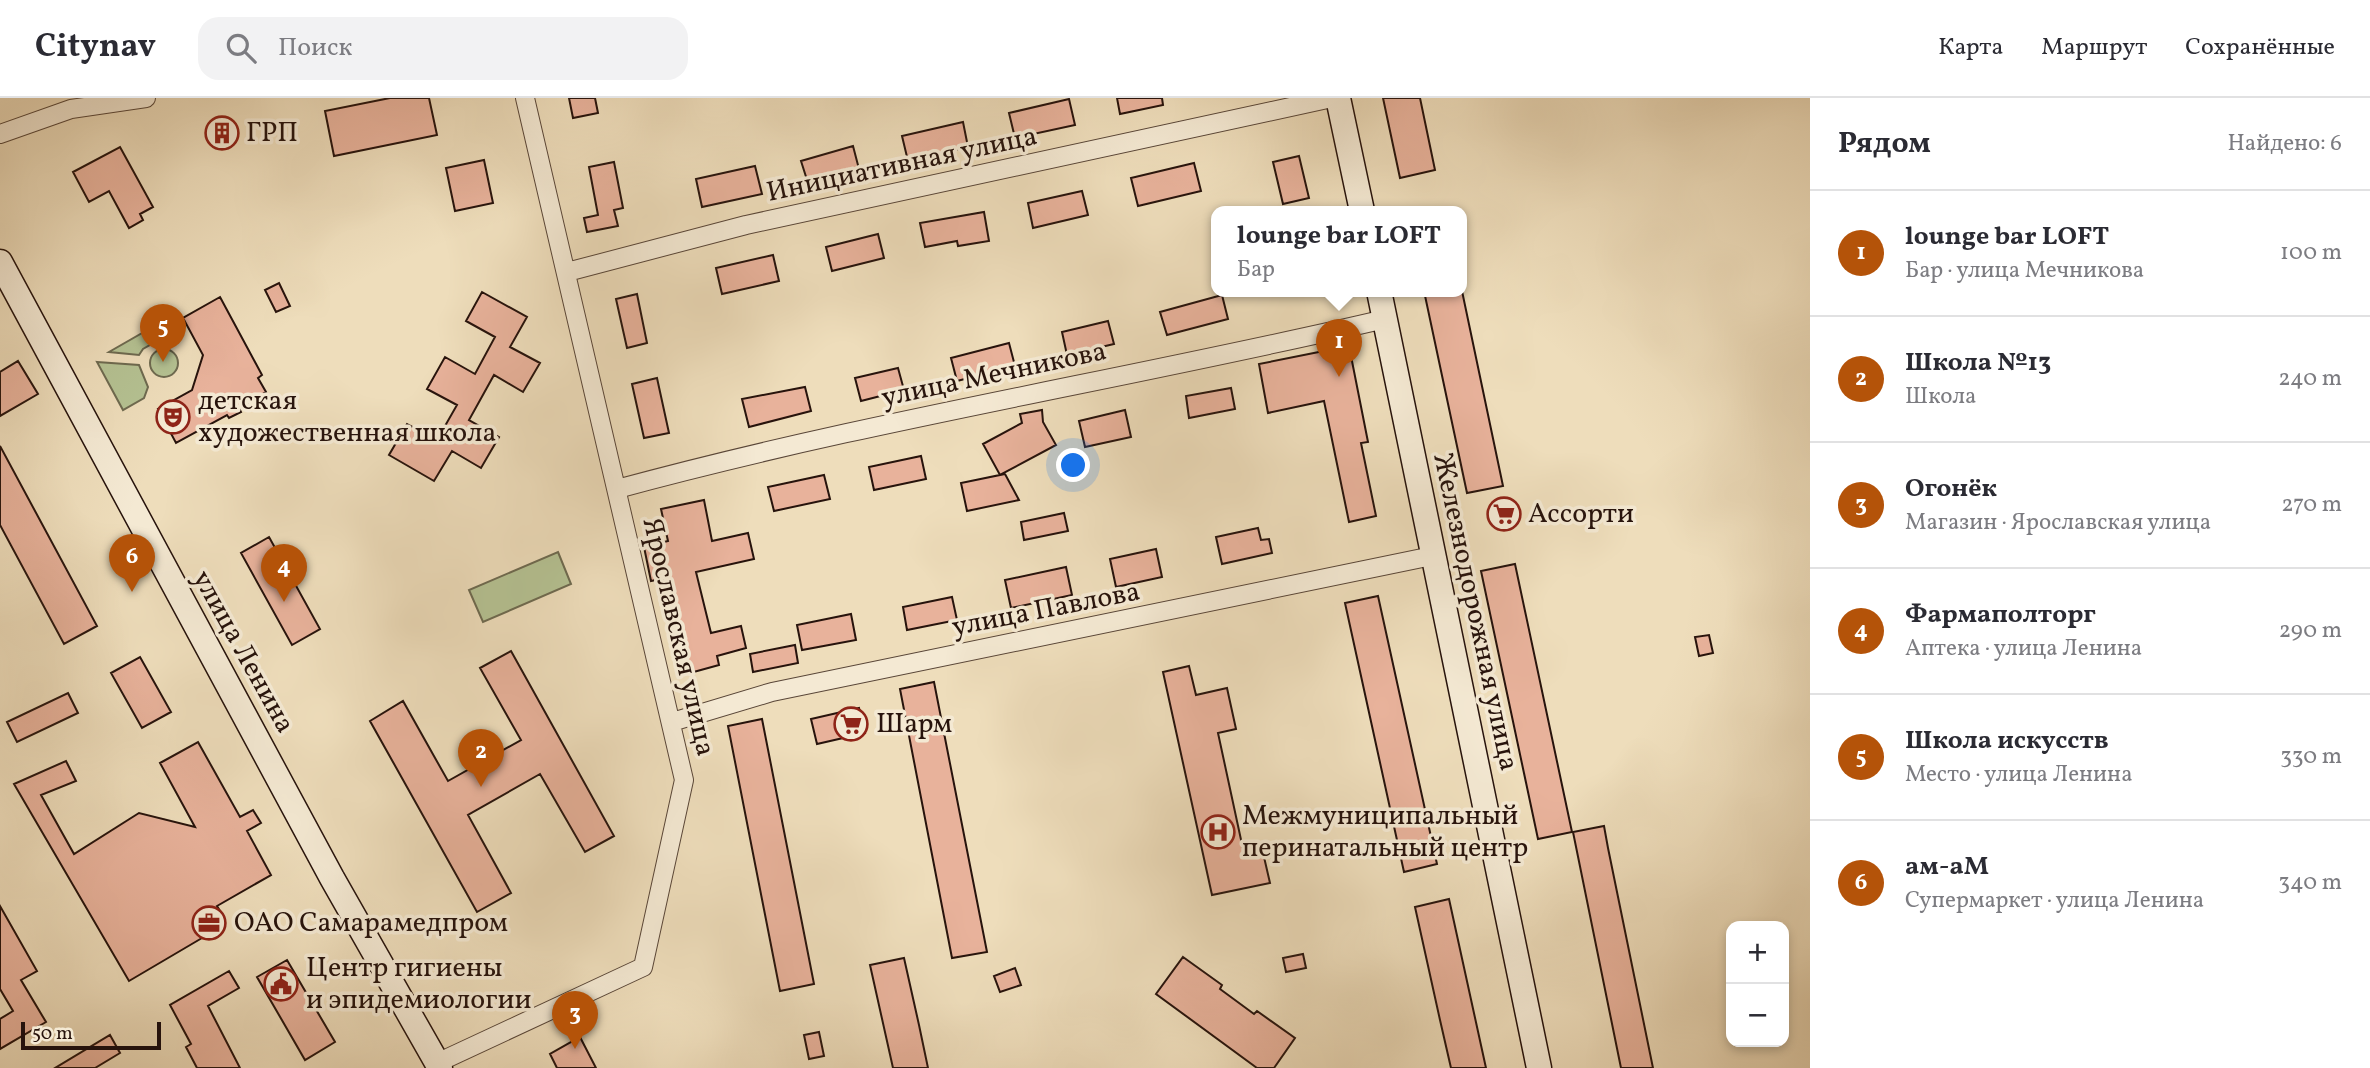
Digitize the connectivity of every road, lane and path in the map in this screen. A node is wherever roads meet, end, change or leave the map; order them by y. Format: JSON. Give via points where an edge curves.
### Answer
{"nodes":[{"id":1,"x":146,"y":98,"type":"edge"},
{"id":2,"x":525,"y":98,"type":"edge"},
{"id":3,"x":1335,"y":98,"type":"edge"},
{"id":4,"x":0,"y":134,"type":"edge"},
{"id":5,"x":1361,"y":206,"type":"edge"},
{"id":6,"x":0,"y":262,"type":"edge"},
{"id":7,"x":567,"y":272,"type":"junction"},
{"id":8,"x":1380,"y":297,"type":"edge"},
{"id":9,"x":1385,"y":319,"type":"junction"},
{"id":10,"x":617,"y":489,"type":"junction"},
{"id":11,"x":1432,"y":556,"type":"junction"},
{"id":12,"x":672,"y":722,"type":"junction"},
{"id":13,"x":438,"y":1065,"type":"edge"},
{"id":14,"x":1539,"y":1068,"type":"edge"}],
"edges":[{"from":1,"to":4,"type":"street","via":[[71,109]]},
{"from":2,"to":7,"type":"street","name":"Ярославская улица"},
{"from":3,"to":5,"type":"main road"},
{"from":3,"to":7,"type":"street","name":"Инициативная улица","via":[[747,225]]},
{"from":6,"to":13,"type":"main road","name":"улица Ленина","via":[[319,855]]},
{"from":7,"to":10,"type":"street","name":"Ярославская улица"},
{"from":8,"to":9,"type":"main road","name":"Железнодорожная улица"},
{"from":9,"to":10,"type":"street","name":"улица Мечникова","via":[[993,401]]},
{"from":9,"to":11,"type":"main road","name":"Железнодорожная улица"},
{"from":10,"to":12,"type":"street","name":"Ярославская улица"},
{"from":11,"to":12,"type":"street","name":"улица Павлова","via":[[772,692]]},
{"from":11,"to":14,"type":"main road","name":"Железнодорожная улица"},
{"from":12,"to":13,"type":"street","name":"Ярославская улица","via":[[684,780],[643,967]]}]}
